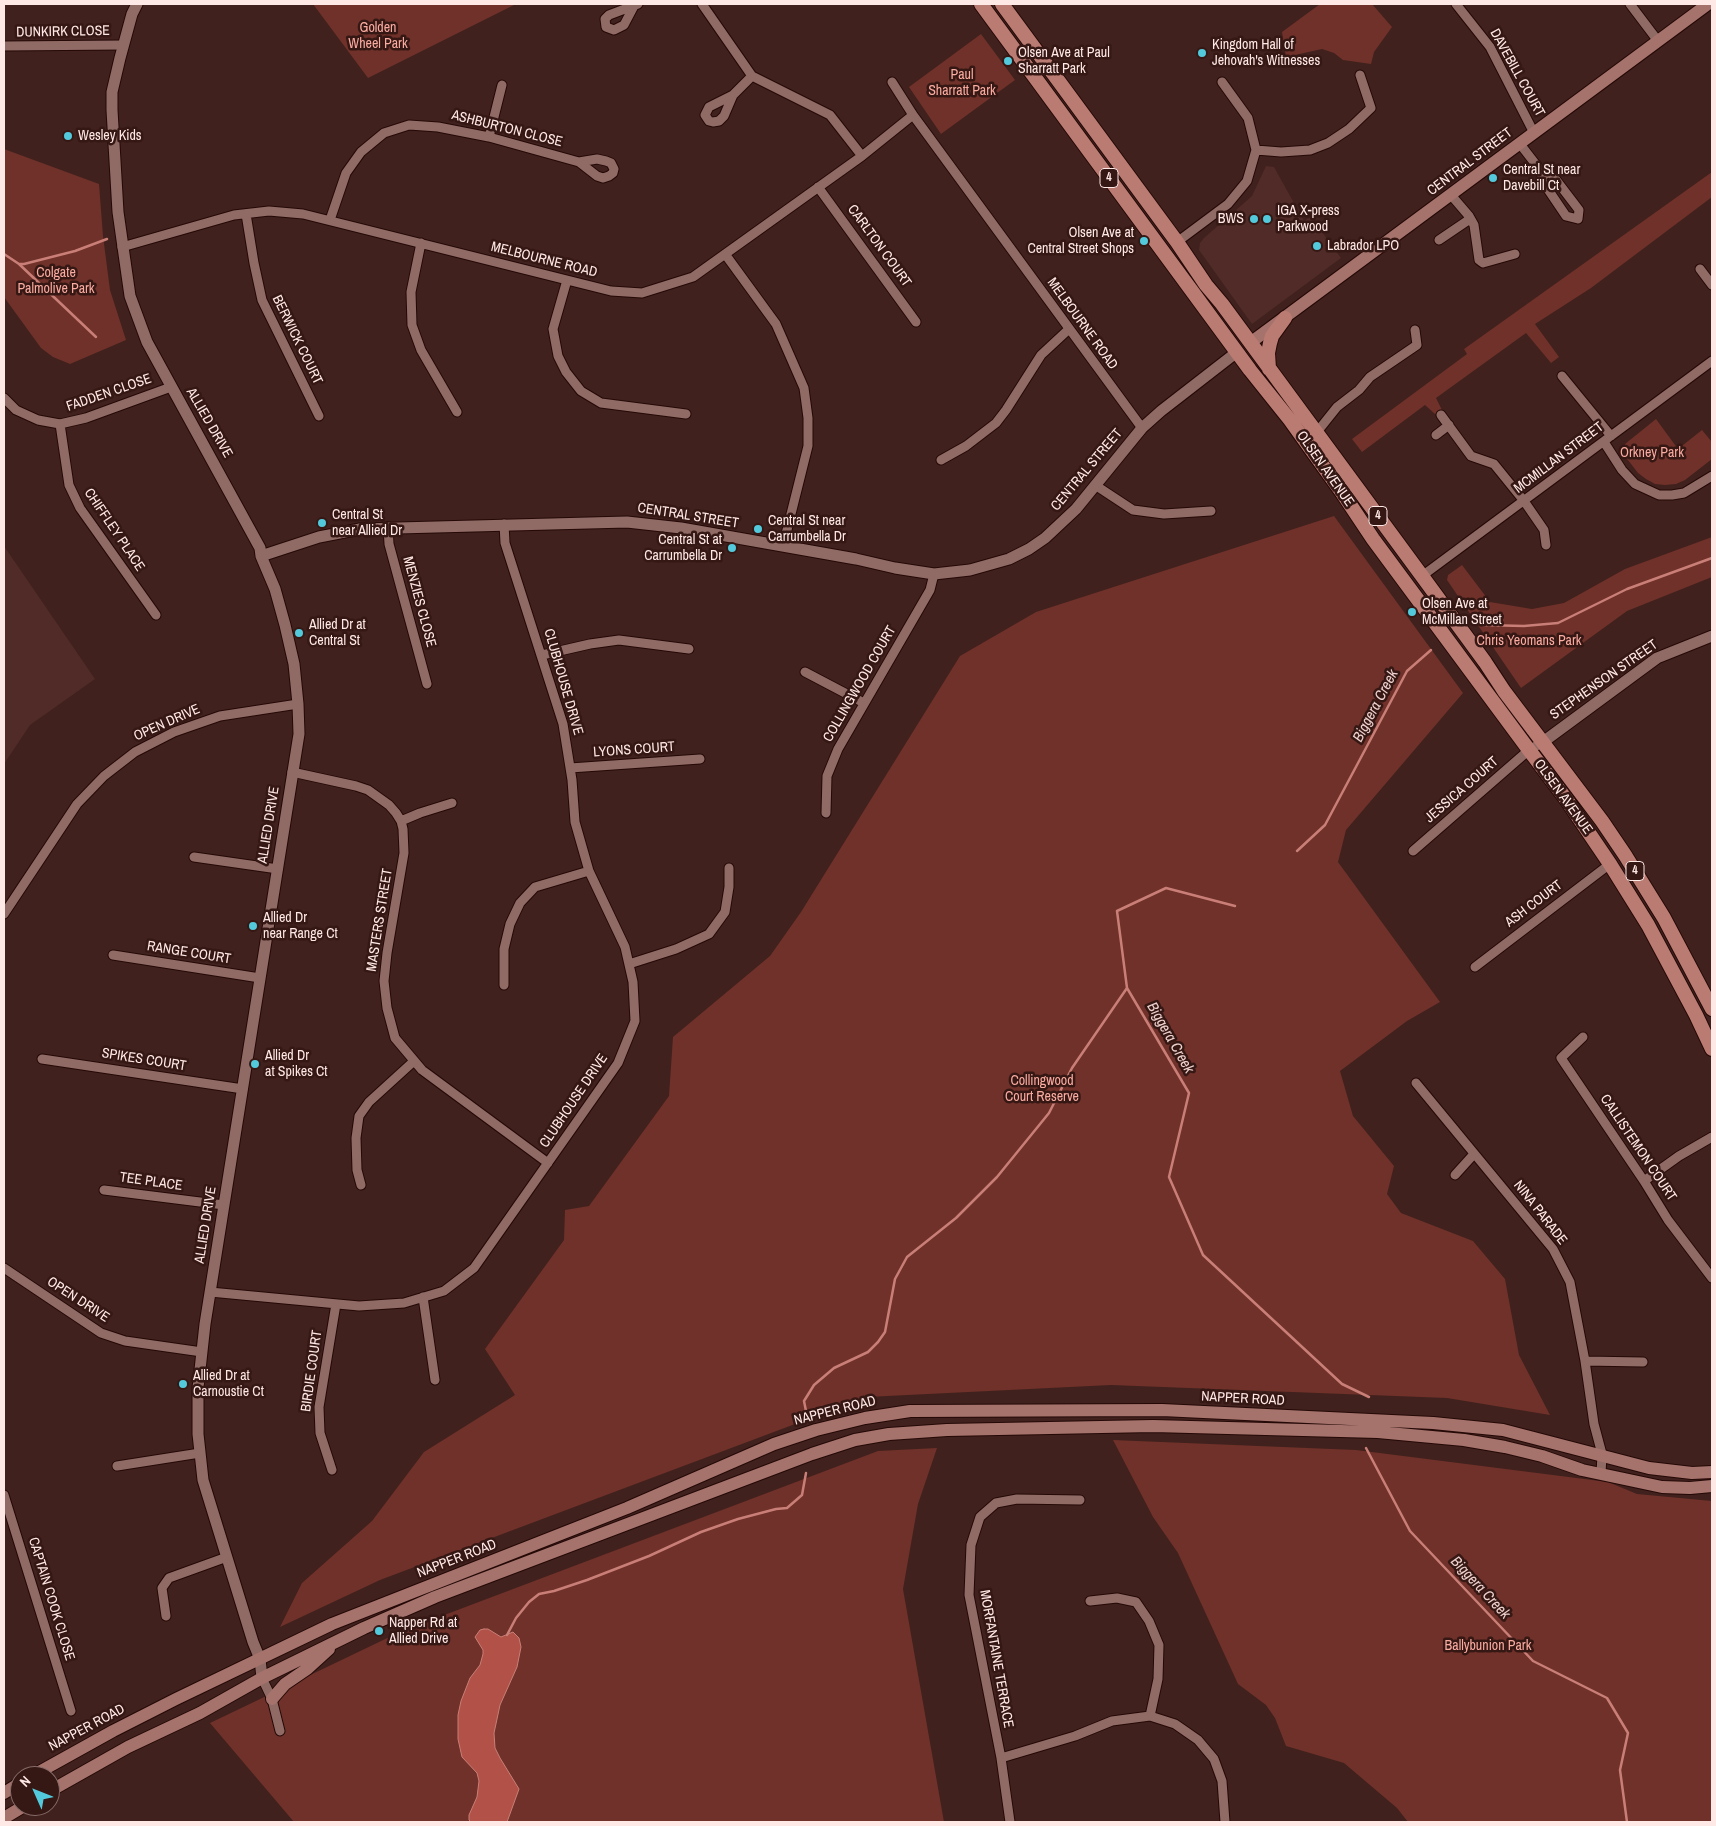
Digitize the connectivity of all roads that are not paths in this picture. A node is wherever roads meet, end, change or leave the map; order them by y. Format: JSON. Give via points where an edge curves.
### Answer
{"nodes":[{"id":1,"x":137,"y":4,"type":"edge"},
{"id":2,"x":702,"y":4,"type":"edge"},
{"id":3,"x":981,"y":4,"type":"edge"},
{"id":4,"x":1002,"y":4,"type":"edge"},
{"id":5,"x":1456,"y":4,"type":"edge"},
{"id":6,"x":1630,"y":4,"type":"edge"},
{"id":7,"x":1708,"y":4,"type":"edge"},
{"id":8,"x":1658,"y":41,"type":"junction"},
{"id":9,"x":123,"y":45,"type":"junction"},
{"id":10,"x":4,"y":46,"type":"edge"},
{"id":11,"x":1360,"y":75,"type":"dead end"},
{"id":12,"x":752,"y":76,"type":"junction"},
{"id":13,"x":892,"y":82,"type":"dead end"},
{"id":14,"x":1222,"y":82,"type":"dead end"},
{"id":15,"x":502,"y":85,"type":"dead end"},
{"id":16,"x":733,"y":95,"type":"dead end"},
{"id":17,"x":913,"y":115,"type":"junction"},
{"id":18,"x":1534,"y":133,"type":"junction"},
{"id":19,"x":489,"y":137,"type":"junction"},
{"id":20,"x":1520,"y":144,"type":"junction"},
{"id":21,"x":1256,"y":150,"type":"junction"},
{"id":22,"x":862,"y":156,"type":"junction"},
{"id":23,"x":579,"y":162,"type":"dead end"},
{"id":24,"x":1544,"y":175,"type":"junction"},
{"id":25,"x":818,"y":187,"type":"junction"},
{"id":26,"x":1451,"y":195,"type":"junction"},
{"id":27,"x":246,"y":214,"type":"junction"},
{"id":28,"x":1470,"y":219,"type":"junction"},
{"id":29,"x":330,"y":220,"type":"junction"},
{"id":30,"x":1439,"y":240,"type":"dead end"},
{"id":31,"x":1177,"y":242,"type":"junction"},
{"id":32,"x":421,"y":243,"type":"junction"},
{"id":33,"x":122,"y":247,"type":"junction"},
{"id":34,"x":725,"y":254,"type":"junction"},
{"id":35,"x":1515,"y":254,"type":"dead end"},
{"id":36,"x":1700,"y":269,"type":"dead end"},
{"id":37,"x":567,"y":280,"type":"junction"},
{"id":38,"x":1712,"y":285,"type":"edge"},
{"id":39,"x":1285,"y":318,"type":"junction"},
{"id":40,"x":916,"y":322,"type":"dead end"},
{"id":41,"x":1068,"y":329,"type":"junction"},
{"id":42,"x":1415,"y":330,"type":"dead end"},
{"id":43,"x":1250,"y":343,"type":"junction"},
{"id":44,"x":1237,"y":352,"type":"junction"},
{"id":45,"x":1712,"y":361,"type":"edge"},
{"id":46,"x":1269,"y":369,"type":"junction"},
{"id":47,"x":1562,"y":376,"type":"dead end"},
{"id":48,"x":171,"y":387,"type":"junction"},
{"id":49,"x":4,"y":398,"type":"edge"},
{"id":50,"x":457,"y":412,"type":"dead end"},
{"id":51,"x":686,"y":414,"type":"dead end"},
{"id":52,"x":1442,"y":415,"type":"dead end"},
{"id":53,"x":319,"y":416,"type":"dead end"},
{"id":54,"x":60,"y":424,"type":"junction"},
{"id":55,"x":1449,"y":426,"type":"junction"},
{"id":56,"x":1142,"y":428,"type":"junction"},
{"id":57,"x":1317,"y":432,"type":"junction"},
{"id":58,"x":1436,"y":435,"type":"dead end"},
{"id":59,"x":1608,"y":439,"type":"junction"},
{"id":60,"x":941,"y":460,"type":"dead end"},
{"id":61,"x":1712,"y":476,"type":"edge"},
{"id":62,"x":1095,"y":485,"type":"junction"},
{"id":63,"x":1524,"y":502,"type":"junction"},
{"id":64,"x":1211,"y":511,"type":"dead end"},
{"id":65,"x":504,"y":524,"type":"junction"},
{"id":66,"x":388,"y":527,"type":"junction"},
{"id":67,"x":1546,"y":545,"type":"dead end"},
{"id":68,"x":783,"y":546,"type":"junction"},
{"id":69,"x":261,"y":556,"type":"junction"},
{"id":70,"x":934,"y":574,"type":"junction"},
{"id":71,"x":1422,"y":576,"type":"junction"},
{"id":72,"x":156,"y":615,"type":"dead end"},
{"id":73,"x":1712,"y":636,"type":"edge"},
{"id":74,"x":689,"y":648,"type":"dead end"},
{"id":75,"x":542,"y":654,"type":"junction"},
{"id":76,"x":804,"y":672,"type":"dead end"},
{"id":77,"x":427,"y":684,"type":"dead end"},
{"id":78,"x":864,"y":703,"type":"junction"},
{"id":79,"x":298,"y":704,"type":"junction"},
{"id":80,"x":1543,"y":742,"type":"junction"},
{"id":81,"x":1529,"y":750,"type":"junction"},
{"id":82,"x":700,"y":759,"type":"dead end"},
{"id":83,"x":570,"y":768,"type":"junction"},
{"id":84,"x":292,"y":772,"type":"junction"},
{"id":85,"x":452,"y":803,"type":"dead end"},
{"id":86,"x":826,"y":813,"type":"dead end"},
{"id":87,"x":401,"y":821,"type":"junction"},
{"id":88,"x":1413,"y":851,"type":"dead end"},
{"id":89,"x":194,"y":856,"type":"dead end"},
{"id":90,"x":1610,"y":864,"type":"junction"},
{"id":91,"x":729,"y":868,"type":"dead end"},
{"id":92,"x":278,"y":869,"type":"junction"},
{"id":93,"x":589,"y":871,"type":"junction"},
{"id":94,"x":4,"y":914,"type":"edge"},
{"id":95,"x":113,"y":955,"type":"dead end"},
{"id":96,"x":629,"y":964,"type":"junction"},
{"id":97,"x":1475,"y":967,"type":"dead end"},
{"id":98,"x":260,"y":978,"type":"junction"},
{"id":99,"x":504,"y":985,"type":"dead end"},
{"id":100,"x":1712,"y":1009,"type":"edge"},
{"id":101,"x":1583,"y":1037,"type":"dead end"},
{"id":102,"x":1712,"y":1049,"type":"edge"},
{"id":103,"x":42,"y":1058,"type":"dead end"},
{"id":104,"x":414,"y":1061,"type":"junction"},
{"id":105,"x":1416,"y":1083,"type":"dead end"},
{"id":106,"x":243,"y":1089,"type":"junction"},
{"id":107,"x":1712,"y":1137,"type":"edge"},
{"id":108,"x":1474,"y":1154,"type":"junction"},
{"id":109,"x":548,"y":1163,"type":"junction"},
{"id":110,"x":1455,"y":1175,"type":"dead end"},
{"id":111,"x":1644,"y":1181,"type":"junction"},
{"id":112,"x":360,"y":1185,"type":"dead end"},
{"id":113,"x":104,"y":1190,"type":"dead end"},
{"id":114,"x":224,"y":1206,"type":"junction"},
{"id":115,"x":4,"y":1268,"type":"edge"},
{"id":116,"x":1712,"y":1278,"type":"edge"},
{"id":117,"x":210,"y":1292,"type":"junction"},
{"id":118,"x":423,"y":1297,"type":"junction"},
{"id":119,"x":336,"y":1304,"type":"junction"},
{"id":120,"x":202,"y":1352,"type":"junction"},
{"id":121,"x":1585,"y":1361,"type":"junction"},
{"id":122,"x":1643,"y":1362,"type":"dead end"},
{"id":123,"x":435,"y":1380,"type":"dead end"},
{"id":124,"x":200,"y":1453,"type":"junction"},
{"id":125,"x":1602,"y":1454,"type":"junction"},
{"id":126,"x":117,"y":1466,"type":"dead end"},
{"id":127,"x":332,"y":1470,"type":"dead end"},
{"id":128,"x":1712,"y":1472,"type":"edge"},
{"id":129,"x":1601,"y":1474,"type":"junction"},
{"id":130,"x":1712,"y":1486,"type":"edge"},
{"id":131,"x":4,"y":1495,"type":"edge"},
{"id":132,"x":1080,"y":1500,"type":"dead end"},
{"id":133,"x":227,"y":1557,"type":"junction"},
{"id":134,"x":1090,"y":1601,"type":"dead end"},
{"id":135,"x":166,"y":1616,"type":"dead end"},
{"id":136,"x":340,"y":1639,"type":"junction"},
{"id":137,"x":260,"y":1659,"type":"junction"},
{"id":138,"x":262,"y":1678,"type":"junction"},
{"id":139,"x":272,"y":1699,"type":"junction"},
{"id":140,"x":71,"y":1711,"type":"dead end"},
{"id":141,"x":1150,"y":1716,"type":"junction"},
{"id":142,"x":280,"y":1732,"type":"dead end"},
{"id":143,"x":1001,"y":1758,"type":"junction"},
{"id":144,"x":50,"y":1766,"type":"edge"},
{"id":145,"x":60,"y":1785,"type":"edge"},
{"id":146,"x":1010,"y":1822,"type":"edge"},
{"id":147,"x":1225,"y":1822,"type":"edge"}],
"edges":[{"from":1,"to":9,"type":"street","name":"ALLIED DRIVE"},
{"from":2,"to":12,"type":"street"},
{"from":3,"to":44,"type":"main road","name":"OLSEN AVENUE","number":"4"},
{"from":4,"to":31,"type":"main road","name":"OLSEN AVENUE","number":"4"},
{"from":5,"to":18,"type":"street","name":"DAVEBILL COURT","via":[[1490,47]]},
{"from":6,"to":8,"type":"street"},
{"from":7,"to":8,"type":"main road","name":"CENTRAL STREET"},
{"from":8,"to":18,"type":"main road","name":"CENTRAL STREET"},
{"from":9,"to":10,"type":"street","name":"DUNKIRK CLOSE"},
{"from":9,"to":33,"type":"street","name":"ALLIED DRIVE","via":[[112,92]]},
{"from":11,"to":21,"type":"street","via":[[1371,108],[1349,129],[1310,150]]},
{"from":12,"to":16,"type":"street"},
{"from":12,"to":22,"type":"street","via":[[830,116]]},
{"from":13,"to":17,"type":"street","name":"MELBOURNE ROAD"},
{"from":14,"to":21,"type":"street","via":[[1248,118]]},
{"from":15,"to":19,"type":"street"},
{"from":17,"to":22,"type":"street","name":"MELBOURNE ROAD"},
{"from":17,"to":41,"type":"street","name":"MELBOURNE ROAD"},
{"from":18,"to":20,"type":"main road","name":"CENTRAL STREET"},
{"from":19,"to":23,"type":"street","name":"ASHBURTON CLOSE"},
{"from":19,"to":29,"type":"street","name":"ASHBURTON CLOSE","via":[[438,127],[409,126],[384,133],[361,152],[346,173]]},
{"from":20,"to":24,"type":"street"},
{"from":20,"to":26,"type":"main road","name":"CENTRAL STREET"},
{"from":21,"to":31,"type":"street","via":[[1247,181],[1228,204]]},
{"from":22,"to":25,"type":"street","name":"MELBOURNE ROAD"},
{"from":24,"to":24,"type":"street","via":[[1550,172],[1574,202],[1579,210],[1578,219],[1566,216],[1541,179]]},
{"from":25,"to":34,"type":"street","name":"MELBOURNE ROAD"},
{"from":25,"to":40,"type":"street","name":"CARLTON COURT"},
{"from":26,"to":28,"type":"street"},
{"from":26,"to":39,"type":"main road","name":"CENTRAL STREET"},
{"from":27,"to":29,"type":"street","name":"MELBOURNE ROAD","via":[[269,211]]},
{"from":27,"to":33,"type":"street","name":"MELBOURNE ROAD"},
{"from":27,"to":53,"type":"street","name":"BERWICK COURT","via":[[262,300]]},
{"from":28,"to":30,"type":"street"},
{"from":28,"to":35,"type":"street","via":[[1477,236],[1479,260],[1483,263]]},
{"from":29,"to":32,"type":"street","name":"MELBOURNE ROAD"},
{"from":31,"to":43,"type":"main road","name":"OLSEN AVENUE","number":"4"},
{"from":32,"to":37,"type":"street","name":"MELBOURNE ROAD"},
{"from":32,"to":50,"type":"street","via":[[411,292],[412,325],[422,350]]},
{"from":33,"to":48,"type":"street","name":"ALLIED DRIVE","via":[[130,296]]},
{"from":34,"to":37,"type":"street","name":"MELBOURNE ROAD","via":[[693,276],[642,293],[611,291]]},
{"from":34,"to":68,"type":"street","via":[[776,324],[804,388],[808,446]]},
{"from":36,"to":38,"type":"street"},
{"from":37,"to":51,"type":"street","via":[[554,329],[558,356],[581,391],[601,404]]},
{"from":39,"to":43,"type":"main road","name":"CENTRAL STREET"},
{"from":39,"to":46,"type":"main road","via":[[1272,336]]},
{"from":41,"to":56,"type":"street","name":"MELBOURNE ROAD"},
{"from":41,"to":60,"type":"street","via":[[1041,355],[996,423]]},
{"from":42,"to":57,"type":"street","via":[[1417,345],[1370,377],[1337,407]]},
{"from":43,"to":44,"type":"main road"},
{"from":43,"to":46,"type":"main road","name":"OLSEN AVENUE","number":"4"},
{"from":44,"to":56,"type":"street","name":"CENTRAL STREET"},
{"from":44,"to":81,"type":"main road","name":"OLSEN AVENUE","number":"4","via":[[1290,420],[1373,539]]},
{"from":45,"to":59,"type":"street","name":"MCMILLAN STREET"},
{"from":46,"to":57,"type":"main road","name":"OLSEN AVENUE","number":"4"},
{"from":47,"to":59,"type":"street"},
{"from":48,"to":54,"type":"street","name":"FADDEN CLOSE","via":[[86,418]]},
{"from":48,"to":69,"type":"street","name":"ALLIED DRIVE","via":[[237,504]]},
{"from":49,"to":54,"type":"street","name":"FADDEN CLOSE","via":[[16,410],[38,420]]},
{"from":52,"to":55,"type":"street"},
{"from":54,"to":72,"type":"street","name":"CHIFFLEY PLACE","via":[[70,485],[80,508]]},
{"from":55,"to":58,"type":"street"},
{"from":55,"to":63,"type":"street","via":[[1471,456],[1494,464]]},
{"from":56,"to":62,"type":"street","name":"CENTRAL STREET"},
{"from":57,"to":71,"type":"main road","name":"OLSEN AVENUE","number":"4"},
{"from":59,"to":61,"type":"street","via":[[1622,470],[1635,484],[1659,495],[1684,493]]},
{"from":59,"to":63,"type":"street","name":"MCMILLAN STREET"},
{"from":62,"to":64,"type":"street","via":[[1133,510],[1164,514]]},
{"from":62,"to":70,"type":"street","name":"CENTRAL STREET","via":[[1061,525],[1029,549],[988,566]]},
{"from":63,"to":67,"type":"street","via":[[1544,530]]},
{"from":63,"to":71,"type":"street","name":"MCMILLAN STREET"},
{"from":65,"to":66,"type":"street","name":"CENTRAL STREET"},
{"from":65,"to":68,"type":"street","name":"CENTRAL STREET","via":[[627,522]]},
{"from":65,"to":75,"type":"street","name":"CLUBHOUSE DRIVE","via":[[505,543]]},
{"from":66,"to":69,"type":"street","name":"CENTRAL STREET","via":[[341,531]]},
{"from":66,"to":77,"type":"street","name":"MENZIES CLOSE","via":[[389,544]]},
{"from":68,"to":70,"type":"street","name":"CENTRAL STREET"},
{"from":69,"to":79,"type":"street","name":"ALLIED DRIVE","via":[[275,589],[294,664]]},
{"from":70,"to":78,"type":"street","name":"COLLINGWOOD COURT","via":[[930,590]]},
{"from":71,"to":80,"type":"main road","name":"OLSEN AVENUE","number":"4"},
{"from":73,"to":80,"type":"street","name":"STEPHENSON STREET","via":[[1657,658]]},
{"from":74,"to":75,"type":"street","via":[[619,640]]},
{"from":75,"to":83,"type":"street","name":"CLUBHOUSE DRIVE","via":[[563,724]]},
{"from":76,"to":78,"type":"street"},
{"from":78,"to":86,"type":"street","name":"COLLINGWOOD COURT","via":[[827,776]]},
{"from":79,"to":84,"type":"street","name":"ALLIED DRIVE","via":[[299,734]]},
{"from":79,"to":94,"type":"street","name":"OPEN DRIVE","via":[[220,716],[174,732],[135,752],[104,776],[78,804]]},
{"from":80,"to":81,"type":"street","name":"JESSICA COURT"},
{"from":80,"to":100,"type":"main road","name":"OLSEN AVENUE","number":"4","via":[[1625,855],[1668,925]]},
{"from":81,"to":88,"type":"street","name":"JESSICA COURT"},
{"from":81,"to":90,"type":"main road","name":"OLSEN AVENUE","number":"4"},
{"from":82,"to":83,"type":"street","name":"LYONS COURT"},
{"from":83,"to":93,"type":"street","name":"CLUBHOUSE DRIVE","via":[[575,822]]},
{"from":84,"to":87,"type":"street","via":[[368,790],[389,805]]},
{"from":84,"to":92,"type":"street","name":"ALLIED DRIVE"},
{"from":85,"to":87,"type":"street"},
{"from":87,"to":104,"type":"street","name":"MASTERS STREET","via":[[404,853],[384,981],[395,1038]]},
{"from":89,"to":92,"type":"street"},
{"from":90,"to":97,"type":"street","name":"ASH COURT"},
{"from":90,"to":102,"type":"main road","name":"OLSEN AVENUE","number":"4","via":[[1648,925]]},
{"from":91,"to":96,"type":"street","via":[[725,912],[709,934]]},
{"from":92,"to":98,"type":"street","name":"ALLIED DRIVE"},
{"from":93,"to":96,"type":"street","name":"CLUBHOUSE DRIVE","via":[[625,947]]},
{"from":93,"to":99,"type":"street","via":[[535,887],[520,903],[504,948]]},
{"from":95,"to":98,"type":"street","name":"RANGE COURT"},
{"from":96,"to":109,"type":"street","name":"CLUBHOUSE DRIVE","via":[[635,1020],[618,1063]]},
{"from":98,"to":106,"type":"street","name":"ALLIED DRIVE"},
{"from":101,"to":111,"type":"street","name":"CALLISTEMON COURT","via":[[1560,1058]]},
{"from":103,"to":106,"type":"street","name":"SPIKES COURT"},
{"from":104,"to":109,"type":"street","name":"MASTERS STREET","via":[[429,1076]]},
{"from":104,"to":112,"type":"street","via":[[369,1102],[359,1116],[356,1138]]},
{"from":105,"to":108,"type":"street","name":"NINA PARADE"},
{"from":106,"to":114,"type":"street","name":"ALLIED DRIVE"},
{"from":107,"to":111,"type":"street","via":[[1678,1156]]},
{"from":108,"to":110,"type":"street"},
{"from":108,"to":121,"type":"street","name":"NINA PARADE","via":[[1553,1249],[1570,1282]]},
{"from":109,"to":118,"type":"street","name":"CLUBHOUSE DRIVE","via":[[474,1268],[444,1291]]},
{"from":111,"to":116,"type":"street","name":"CALLISTEMON COURT","via":[[1668,1220]]},
{"from":113,"to":114,"type":"street","name":"TEE PLACE"},
{"from":114,"to":117,"type":"street","name":"ALLIED DRIVE"},
{"from":115,"to":120,"type":"street","name":"OPEN DRIVE","via":[[102,1332],[125,1341]]},
{"from":117,"to":119,"type":"street","name":"CLUBHOUSE DRIVE"},
{"from":117,"to":120,"type":"street","name":"ALLIED DRIVE"},
{"from":118,"to":119,"type":"street","name":"CLUBHOUSE DRIVE","via":[[404,1303]]},
{"from":118,"to":123,"type":"street"},
{"from":119,"to":127,"type":"street","name":"BIRDIE COURT","via":[[319,1407],[320,1433]]},
{"from":120,"to":124,"type":"street","name":"ALLIED DRIVE","via":[[198,1388]]},
{"from":121,"to":122,"type":"street"},
{"from":121,"to":125,"type":"street","name":"NINA PARADE"},
{"from":124,"to":126,"type":"street"},
{"from":124,"to":133,"type":"street","name":"ALLIED DRIVE","via":[[202,1480]]},
{"from":125,"to":128,"type":"main road","name":"NAPPER ROAD","via":[[1650,1468]]},
{"from":125,"to":129,"type":"street","name":"NINA PARADE"},
{"from":125,"to":137,"type":"main road","name":"NAPPER ROAD","via":[[1503,1430],[1371,1419],[1162,1410],[910,1411],[865,1418],[792,1437],[608,1515],[348,1617]]},
{"from":129,"to":130,"type":"main road","name":"NAPPER ROAD","via":[[1662,1487]]},
{"from":129,"to":136,"type":"main road","name":"NAPPER ROAD","via":[[1505,1447],[1378,1432],[1153,1426],[888,1434],[855,1440],[787,1463],[465,1585]]},
{"from":131,"to":140,"type":"street","name":"CAPTAIN COOK CLOSE"},
{"from":132,"to":143,"type":"street","name":"MORFANTAINE TERRACE","via":[[1017,1498],[996,1503],[980,1517],[971,1545],[968,1595]]},
{"from":133,"to":135,"type":"street","via":[[169,1578],[162,1588]]},
{"from":133,"to":137,"type":"street","name":"ALLIED DRIVE"},
{"from":134,"to":141,"type":"street","via":[[1117,1598],[1136,1602],[1149,1621],[1159,1645],[1158,1679]]},
{"from":136,"to":138,"type":"main road","name":"NAPPER ROAD"},
{"from":136,"to":139,"type":"main road","via":[[307,1670],[285,1684]]},
{"from":137,"to":138,"type":"street","name":"ALLIED DRIVE"},
{"from":137,"to":144,"type":"main road","name":"NAPPER ROAD","via":[[122,1726]]},
{"from":138,"to":139,"type":"street"},
{"from":138,"to":145,"type":"main road","name":"NAPPER ROAD","via":[[200,1714]]},
{"from":139,"to":142,"type":"street"},
{"from":141,"to":143,"type":"street","via":[[1112,1722]]},
{"from":141,"to":147,"type":"street","via":[[1175,1724],[1198,1740],[1214,1759],[1222,1781]]},
{"from":143,"to":146,"type":"street","name":"MORFANTAINE TERRACE"}]}
